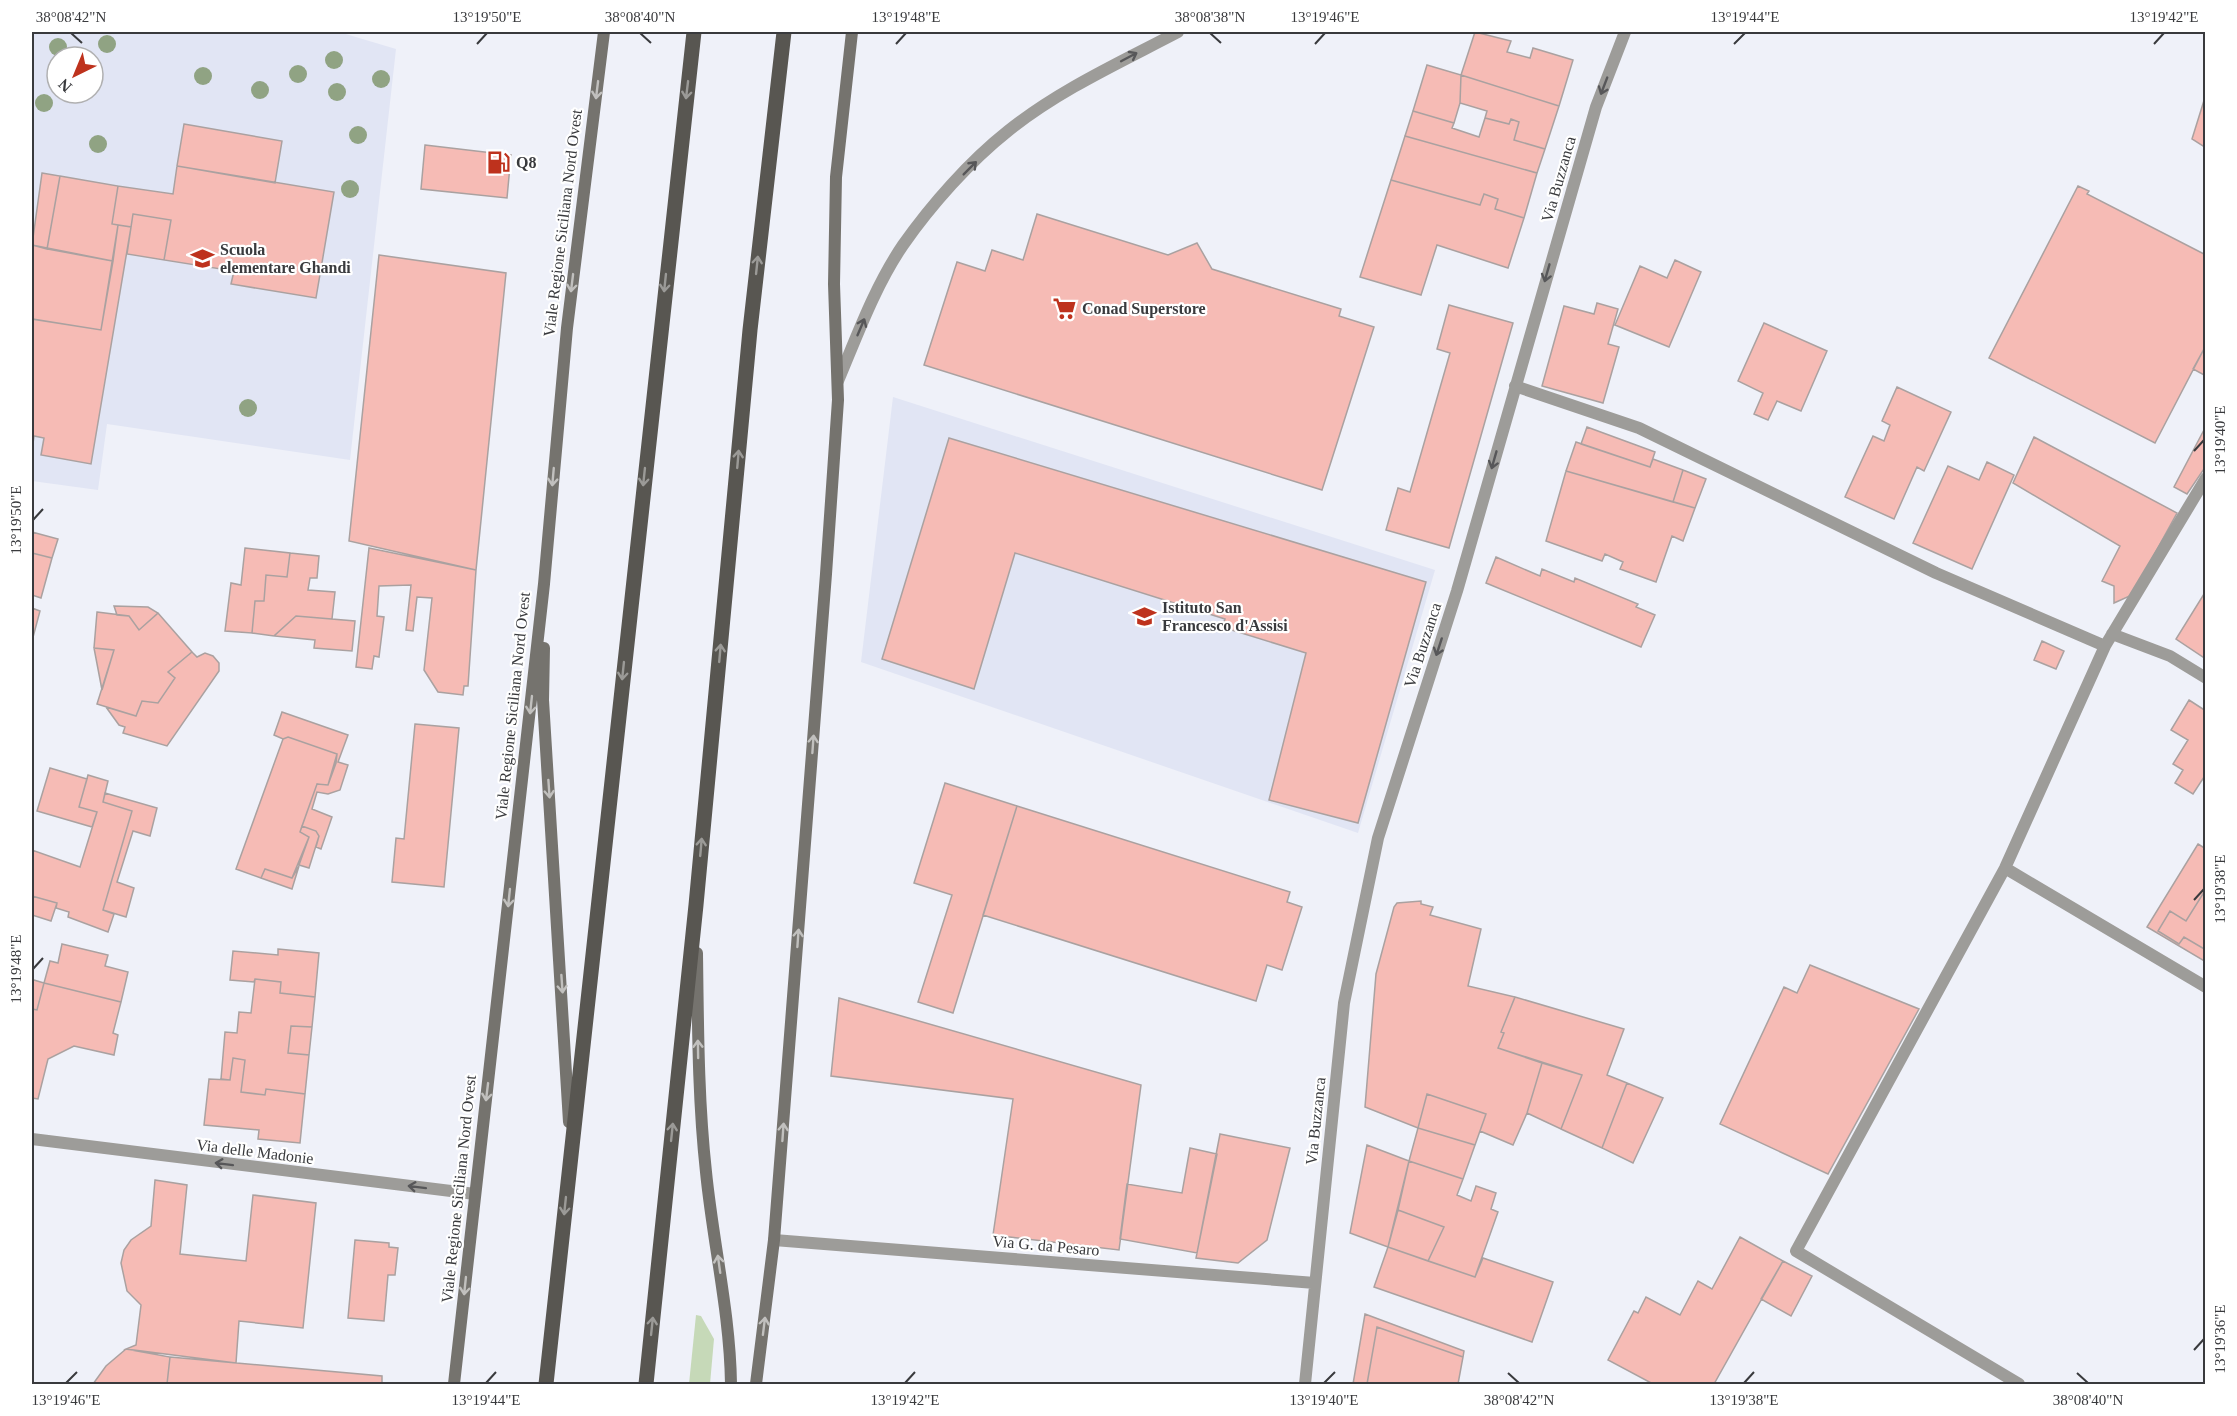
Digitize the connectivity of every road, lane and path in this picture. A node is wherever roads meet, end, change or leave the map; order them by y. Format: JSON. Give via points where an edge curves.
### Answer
{"nodes":[{"id":1,"x":604,"y":32,"type":"edge"},
{"id":2,"x":694,"y":32,"type":"edge"},
{"id":3,"x":784,"y":32,"type":"edge"},
{"id":4,"x":852,"y":32,"type":"edge"},
{"id":5,"x":1178,"y":32,"type":"edge"},
{"id":6,"x":1625,"y":32,"type":"edge"},
{"id":7,"x":838,"y":381,"type":"junction"},
{"id":8,"x":1515,"y":386,"type":"junction"},
{"id":9,"x":2205,"y":478,"type":"edge"},
{"id":10,"x":2201,"y":496,"type":"edge"},
{"id":11,"x":544,"y":584,"type":"junction"},
{"id":12,"x":2112,"y":634,"type":"junction"},
{"id":13,"x":2105,"y":646,"type":"junction"},
{"id":14,"x":2205,"y":678,"type":"edge"},
{"id":15,"x":2005,"y":868,"type":"junction"},
{"id":16,"x":696,"y":905,"type":"junction"},
{"id":17,"x":2205,"y":987,"type":"edge"},
{"id":18,"x":32,"y":1139,"type":"edge"},
{"id":19,"x":571,"y":1148,"type":"junction"},
{"id":20,"x":475,"y":1194,"type":"junction"},
{"id":21,"x":774,"y":1240,"type":"junction"},
{"id":22,"x":1315,"y":1283,"type":"junction"},
{"id":23,"x":454,"y":1384,"type":"edge"},
{"id":24,"x":546,"y":1384,"type":"edge"},
{"id":25,"x":646,"y":1384,"type":"edge"},
{"id":26,"x":730,"y":1384,"type":"edge"},
{"id":27,"x":756,"y":1384,"type":"edge"},
{"id":28,"x":1305,"y":1384,"type":"edge"},
{"id":29,"x":2019,"y":1384,"type":"edge"}],
"edges":[{"from":1,"to":11,"type":"street","name":"Viale Regione Siciliana Nord Ovest","one_way":true,"via":[[566,339]]},
{"from":2,"to":19,"type":"main road","one_way":true},
{"from":16,"to":3,"type":"main road","one_way":true,"via":[[749,342]]},
{"from":4,"to":7,"type":"street","via":[[836,177],[834,284]]},
{"from":7,"to":5,"type":"street","one_way":true,"via":[[903,246],[944,194],[1008,131],[1071,88]]},
{"from":6,"to":8,"type":"street","name":"Via Buzzanca","one_way":true,"via":[[1596,107]]},
{"from":21,"to":7,"type":"street","one_way":true},
{"from":8,"to":13,"type":"street","via":[[1639,428],[1936,573]]},
{"from":8,"to":22,"type":"street","name":"Via Buzzanca","one_way":true,"via":[[1457,591],[1378,838],[1344,1003]]},
{"from":9,"to":10,"type":"street"},
{"from":10,"to":12,"type":"street"},
{"from":11,"to":19,"type":"street","one_way":true,"via":[[543,700]]},
{"from":11,"to":20,"type":"street","name":"Viale Regione Siciliana Nord Ovest","one_way":true},
{"from":12,"to":13,"type":"street"},
{"from":12,"to":14,"type":"street","via":[[2170,656]]},
{"from":13,"to":15,"type":"street"},
{"from":15,"to":17,"type":"street"},
{"from":15,"to":29,"type":"street","via":[[1796,1251]]},
{"from":25,"to":16,"type":"main road","one_way":true},
{"from":26,"to":16,"type":"street","one_way":true,"via":[[730,1347],[699,1090]]},
{"from":20,"to":18,"type":"street","name":"Via delle Madonie","one_way":true},
{"from":19,"to":24,"type":"main road","one_way":true},
{"from":20,"to":23,"type":"street","name":"Viale Regione Siciliana Nord Ovest","one_way":true},
{"from":21,"to":22,"type":"street","name":"Via G. da Pesaro"},
{"from":27,"to":21,"type":"street","one_way":true},
{"from":22,"to":28,"type":"street","name":"Via Buzzanca"}]}
